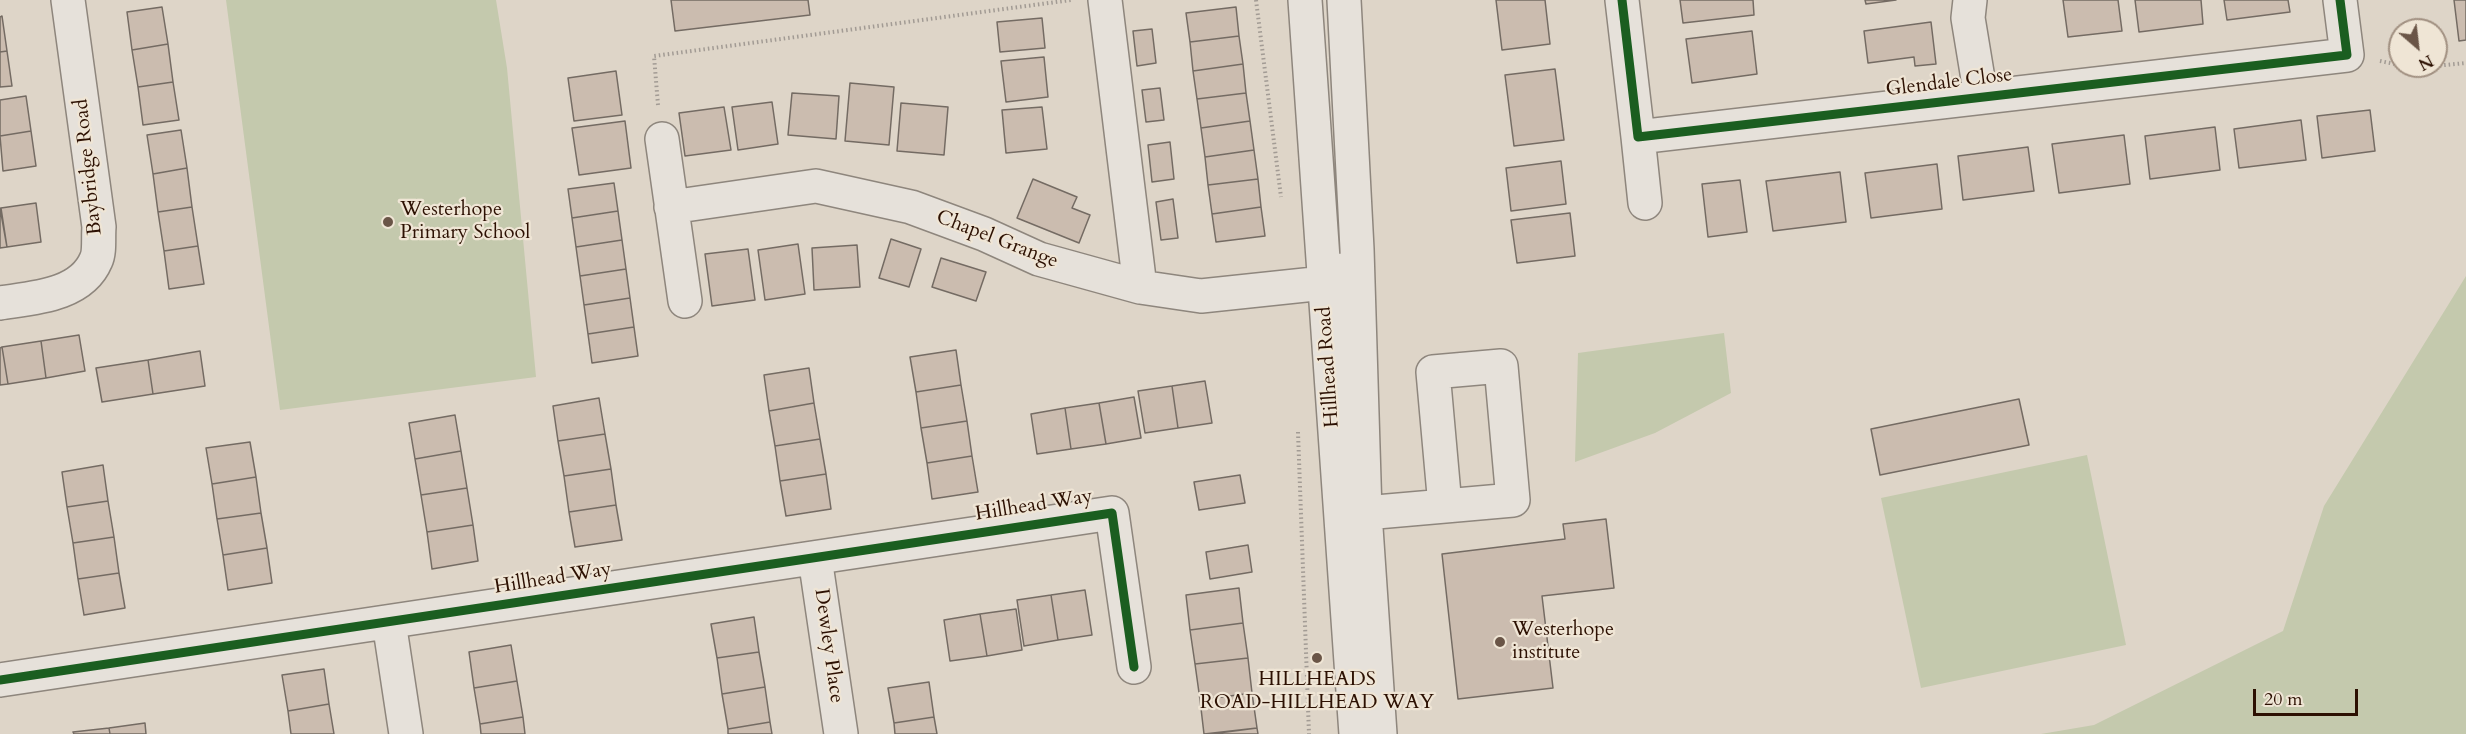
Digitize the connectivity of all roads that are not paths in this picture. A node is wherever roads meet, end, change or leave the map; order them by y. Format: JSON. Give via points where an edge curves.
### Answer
{"nodes":[{"id":1,"x":68,"y":0,"type":"edge"},
{"id":2,"x":1105,"y":0,"type":"edge"},
{"id":3,"x":1305,"y":0,"type":"edge"},
{"id":4,"x":1344,"y":0,"type":"edge"},
{"id":5,"x":1622,"y":0,"type":"edge"},
{"id":6,"x":1970,"y":0,"type":"edge"},
{"id":7,"x":2340,"y":0,"type":"edge"},
{"id":8,"x":1981,"y":97,"type":"junction"},
{"id":9,"x":1638,"y":137,"type":"junction"},
{"id":10,"x":662,"y":139,"type":"road end"},
{"id":11,"x":1645,"y":203,"type":"dead end"},
{"id":12,"x":671,"y":207,"type":"junction"},
{"id":13,"x":1357,"y":249,"type":"junction"},
{"id":14,"x":1324,"y":283,"type":"junction"},
{"id":15,"x":1140,"y":287,"type":"junction"},
{"id":16,"x":685,"y":301,"type":"dead end"},
{"id":17,"x":0,"y":303,"type":"edge"},
{"id":18,"x":1359,"y":312,"type":"junction"},
{"id":19,"x":1445,"y":506,"type":"dead end"},
{"id":20,"x":1365,"y":513,"type":"junction"},
{"id":21,"x":815,"y":558,"type":"junction"},
{"id":22,"x":390,"y":622,"type":"junction"},
{"id":23,"x":1134,"y":667,"type":"dead end"},
{"id":24,"x":0,"y":680,"type":"edge"},
{"id":25,"x":406,"y":734,"type":"edge"},
{"id":26,"x":841,"y":734,"type":"edge"},
{"id":27,"x":1356,"y":734,"type":"edge"},
{"id":28,"x":1380,"y":734,"type":"edge"}],
"edges":[{"from":1,"to":17,"type":"street","name":"Baybridge Road","via":[[99,227],[96,260],[80,281],[52,294]]},
{"from":2,"to":15,"type":"street"},
{"from":3,"to":14,"type":"street","name":"Hillhead Road"},
{"from":4,"to":13,"type":"street"},
{"from":5,"to":9,"type":"street"},
{"from":6,"to":8,"type":"street","via":[[1968,18]]},
{"from":7,"to":8,"type":"street","name":"Glendale Close","via":[[2347,54]]},
{"from":8,"to":9,"type":"street","name":"Glendale Close"},
{"from":9,"to":11,"type":"street"},
{"from":10,"to":12,"type":"street"},
{"from":12,"to":15,"type":"street","name":"Chapel Grange","via":[[816,186],[911,207],[1039,259]]},
{"from":12,"to":16,"type":"street"},
{"from":13,"to":14,"type":"street","via":[[1339,275]]},
{"from":13,"to":18,"type":"street"},
{"from":14,"to":15,"type":"street","name":"Chapel Grange","via":[[1201,296]]},
{"from":14,"to":18,"type":"street","via":[[1344,293]]},
{"from":14,"to":27,"type":"street","name":"Hillhead Road"},
{"from":18,"to":20,"type":"street"},
{"from":19,"to":20,"type":"street"},
{"from":20,"to":28,"type":"street"},
{"from":21,"to":22,"type":"street","name":"Hillhead Way"},
{"from":21,"to":23,"type":"street","name":"Hillhead Way","via":[[1112,513]]},
{"from":21,"to":26,"type":"street","name":"Dewley Place"},
{"from":22,"to":24,"type":"street","name":"Hillhead Way"},
{"from":22,"to":25,"type":"street"}]}
